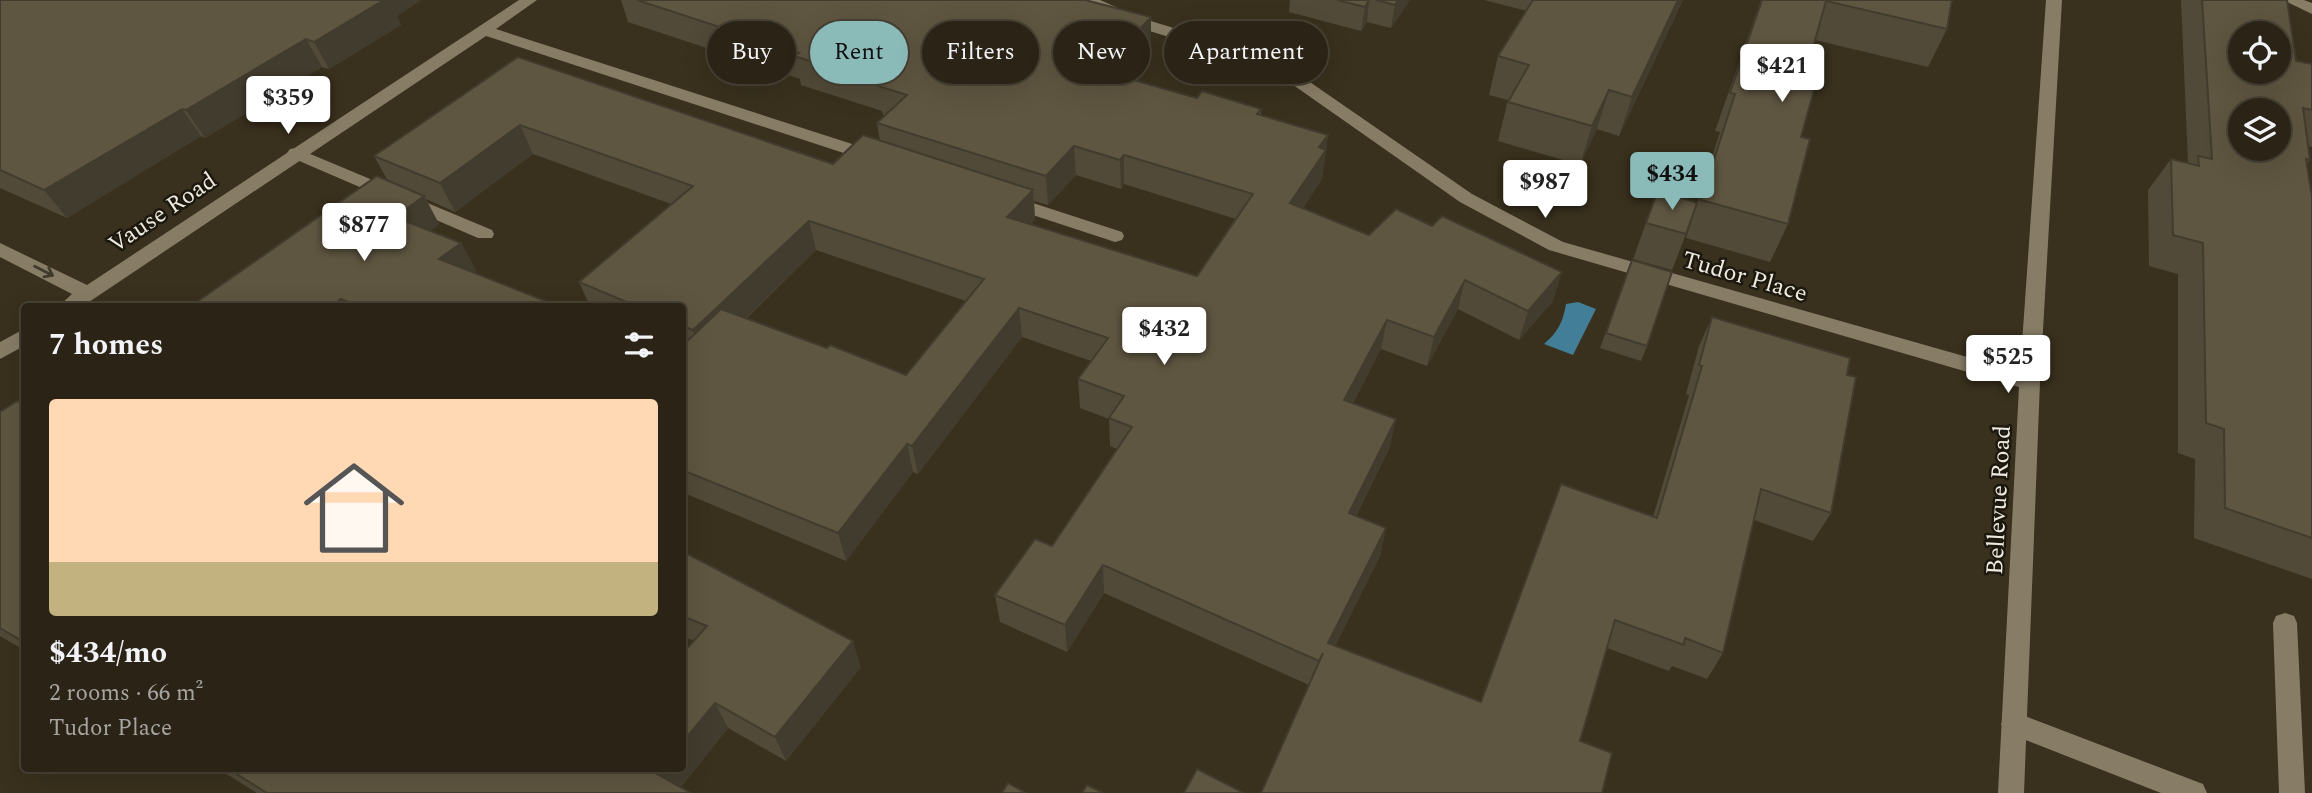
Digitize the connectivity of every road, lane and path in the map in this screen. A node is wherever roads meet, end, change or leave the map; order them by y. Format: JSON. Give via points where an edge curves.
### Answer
{"nodes":[{"id":1,"x":529,"y":0,"type":"edge"},
{"id":2,"x":1088,"y":0,"type":"edge"},
{"id":3,"x":2054,"y":0,"type":"edge"},
{"id":4,"x":2291,"y":0,"type":"edge"},
{"id":5,"x":2312,"y":9,"type":"edge"},
{"id":6,"x":483,"y":30,"type":"junction"},
{"id":7,"x":296,"y":153,"type":"junction"},
{"id":8,"x":891,"y":163,"type":"edge"},
{"id":9,"x":997,"y":197,"type":"edge"},
{"id":10,"x":485,"y":234,"type":"dead end"},
{"id":11,"x":1115,"y":236,"type":"dead end"},
{"id":12,"x":0,"y":249,"type":"edge"},
{"id":13,"x":88,"y":294,"type":"junction"},
{"id":14,"x":74,"y":303,"type":"edge"},
{"id":15,"x":21,"y":338,"type":"edge"},
{"id":16,"x":0,"y":352,"type":"edge"},
{"id":17,"x":2029,"y":382,"type":"junction"},
{"id":18,"x":2285,"y":623,"type":"dead end"},
{"id":19,"x":2014,"y":724,"type":"junction"},
{"id":20,"x":2011,"y":793,"type":"edge"},
{"id":21,"x":2194,"y":793,"type":"edge"},
{"id":22,"x":2292,"y":793,"type":"edge"}],
"edges":[{"from":1,"to":6,"type":"street","name":"Vause Road"},
{"from":2,"to":17,"type":"street","name":"Tudor Place","via":[[1285,72],[1466,198],[1556,246]]},
{"from":3,"to":17,"type":"street","name":"Bellevue Road"},
{"from":4,"to":5,"type":"street"},
{"from":6,"to":7,"type":"street","name":"Vause Road"},
{"from":6,"to":8,"type":"street"},
{"from":7,"to":10,"type":"street"},
{"from":7,"to":13,"type":"street","name":"Vause Road"},
{"from":9,"to":11,"type":"street"},
{"from":12,"to":13,"type":"street","one_way":true},
{"from":13,"to":14,"type":"street","name":"Vause Road"},
{"from":15,"to":16,"type":"street"},
{"from":17,"to":19,"type":"street","name":"Bellevue Road"},
{"from":18,"to":22,"type":"street"},
{"from":19,"to":20,"type":"street","name":"Bellevue Road"},
{"from":19,"to":21,"type":"street"}]}
